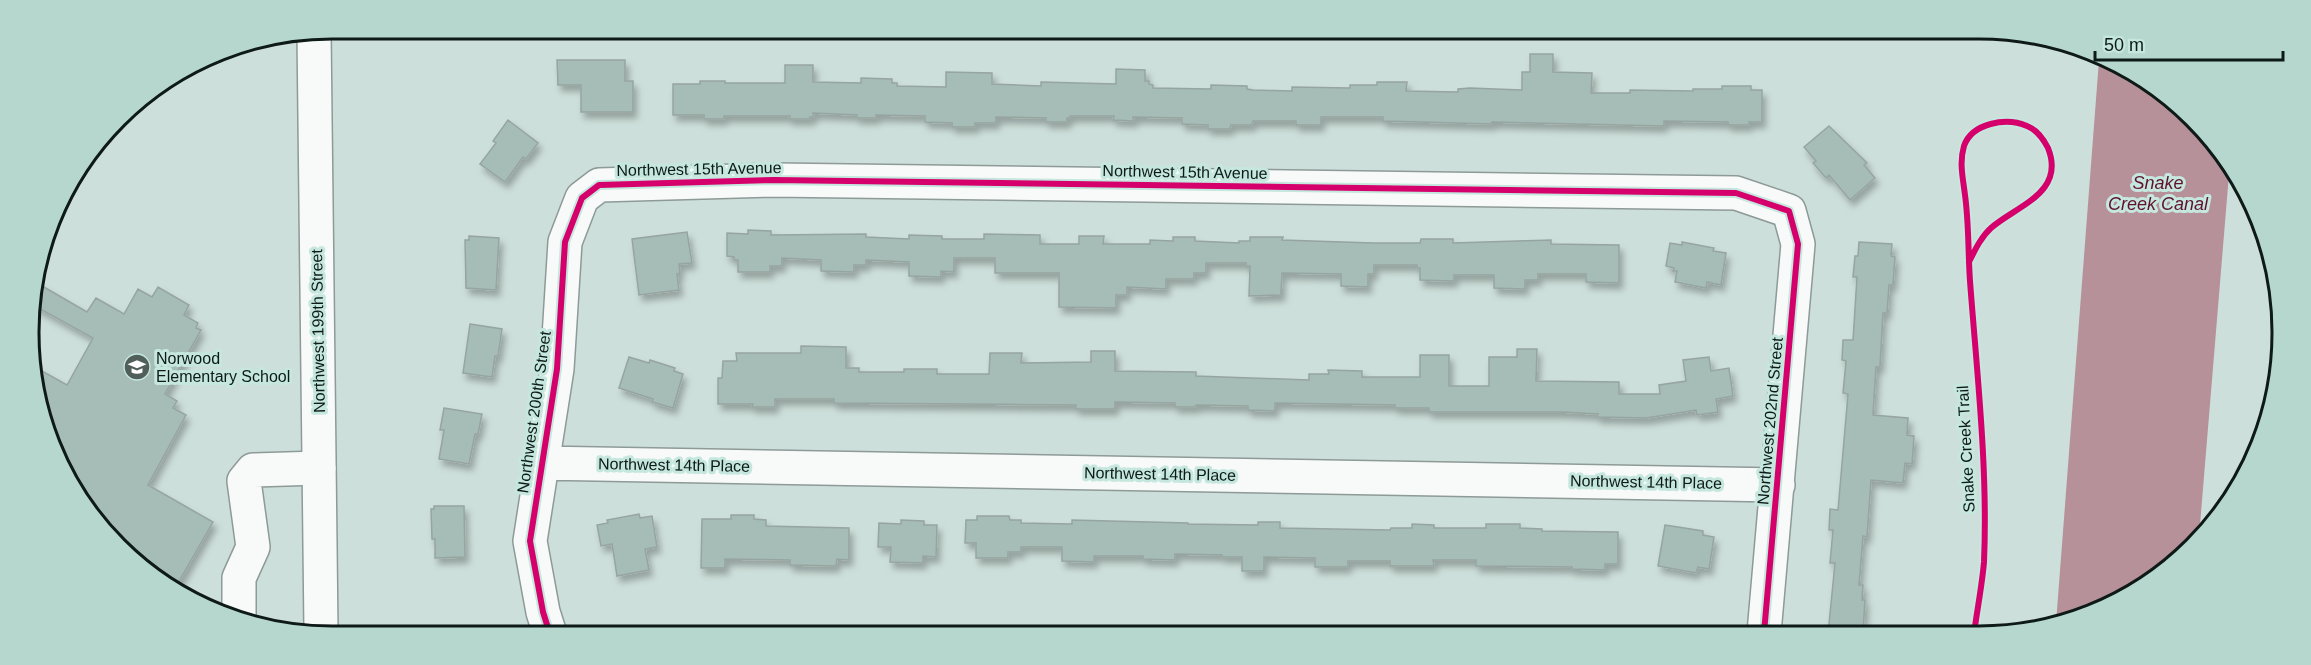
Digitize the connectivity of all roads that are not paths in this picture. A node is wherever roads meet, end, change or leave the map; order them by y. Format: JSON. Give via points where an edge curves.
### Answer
{"nodes":[{"id":1,"x":314,"y":40,"type":"edge"},
{"id":2,"x":582,"y":198,"type":"joint"},
{"id":3,"x":1790,"y":211,"type":"joint"},
{"id":4,"x":541,"y":463,"type":"junction"},
{"id":5,"x":319,"y":468,"type":"junction"},
{"id":6,"x":1778,"y":485,"type":"junction"},
{"id":7,"x":239,"y":610,"type":"edge"},
{"id":8,"x":321,"y":625,"type":"edge"},
{"id":9,"x":547,"y":626,"type":"edge"},
{"id":10,"x":1765,"y":626,"type":"edge"}],
"edges":[{"from":1,"to":5,"type":"street","name":"Northwest 199th Street"},
{"from":2,"to":3,"type":"street","name":"Northwest 15th Avenue","via":[[599,185],[774,180],[1736,193]]},
{"from":2,"to":4,"type":"street","name":"Northwest 200th Street","via":[[565,242],[557,369]]},
{"from":3,"to":6,"type":"street","name":"Northwest 202nd Street","via":[[1798,244]]},
{"from":4,"to":6,"type":"street","name":"Northwest 14th Place"},
{"from":4,"to":9,"type":"street","name":"Northwest 200th Street","via":[[530,541]]},
{"from":5,"to":7,"type":"street","via":[[253,470],[244,481],[253,547],[239,578]]},
{"from":5,"to":8,"type":"street","name":"Northwest 199th Street"},
{"from":6,"to":10,"type":"street","name":"Northwest 202nd Street"}]}
